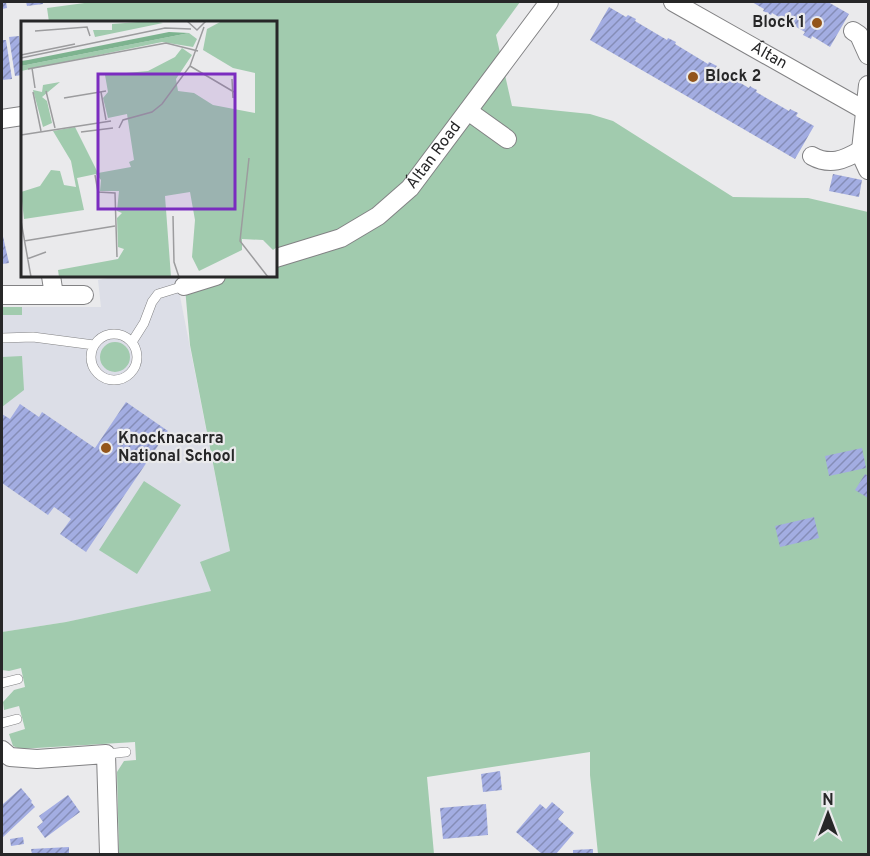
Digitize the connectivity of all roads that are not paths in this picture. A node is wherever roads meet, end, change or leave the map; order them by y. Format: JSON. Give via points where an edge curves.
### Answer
{"nodes":[{"id":1,"x":549,"y":2,"type":"edge"},
{"id":2,"x":673,"y":2,"type":"edge"},
{"id":3,"x":853,"y":30,"type":"dead end"},
{"id":4,"x":868,"y":55,"type":"edge"},
{"id":5,"x":868,"y":85,"type":"edge"},
{"id":6,"x":468,"y":111,"type":"junction"},
{"id":7,"x":866,"y":111,"type":"junction"},
{"id":8,"x":507,"y":139,"type":"dead end"},
{"id":9,"x":861,"y":150,"type":"junction"},
{"id":10,"x":812,"y":156,"type":"dead end"},
{"id":11,"x":868,"y":170,"type":"edge"},
{"id":12,"x":278,"y":257,"type":"edge"},
{"id":13,"x":51,"y":278,"type":"edge"},
{"id":14,"x":210,"y":278,"type":"edge"},
{"id":15,"x":184,"y":286,"type":"joint"},
{"id":16,"x":2,"y":295,"type":"edge"},
{"id":17,"x":54,"y":295,"type":"junction"},
{"id":18,"x":84,"y":295,"type":"dead end"},
{"id":19,"x":2,"y":338,"type":"edge"},
{"id":20,"x":132,"y":342,"type":"junction"},
{"id":21,"x":94,"y":345,"type":"junction"},
{"id":22,"x":18,"y":679,"type":"dead end"},
{"id":23,"x":2,"y":683,"type":"edge"},
{"id":24,"x":17,"y":719,"type":"dead end"},
{"id":25,"x":2,"y":723,"type":"edge"},
{"id":26,"x":2,"y":750,"type":"edge"},
{"id":27,"x":126,"y":752,"type":"dead end"},
{"id":28,"x":106,"y":754,"type":"junction"},
{"id":29,"x":109,"y":855,"type":"edge"}],
"edges":[{"from":1,"to":6,"type":"street","name":"Áltan Road"},
{"from":2,"to":7,"type":"street","name":"Áltan"},
{"from":3,"to":4,"type":"street","via":[[859,34]]},
{"from":5,"to":7,"type":"street"},
{"from":6,"to":8,"type":"street"},
{"from":6,"to":12,"type":"street","name":"Áltan Road","via":[[410,188],[378,216],[341,238]]},
{"from":7,"to":9,"type":"street"},
{"from":9,"to":10,"type":"street","via":[[835,162]]},
{"from":9,"to":11,"type":"street"},
{"from":13,"to":17,"type":"street"},
{"from":14,"to":15,"type":"street"},
{"from":15,"to":20,"type":"lane","via":[[158,294]]},
{"from":16,"to":17,"type":"street"},
{"from":17,"to":18,"type":"street"},
{"from":19,"to":21,"type":"lane","via":[[33,337]]},
{"from":20,"to":21,"type":"lane","via":[[112,334]]},
{"from":20,"to":21,"type":"lane","via":[[138,355],[135,369],[117,381],[102,377],[93,366]]},
{"from":22,"to":23,"type":"lane"},
{"from":24,"to":25,"type":"lane"},
{"from":26,"to":28,"type":"street","via":[[10,757],[37,759]]},
{"from":27,"to":28,"type":"lane"},
{"from":28,"to":29,"type":"street"}]}
